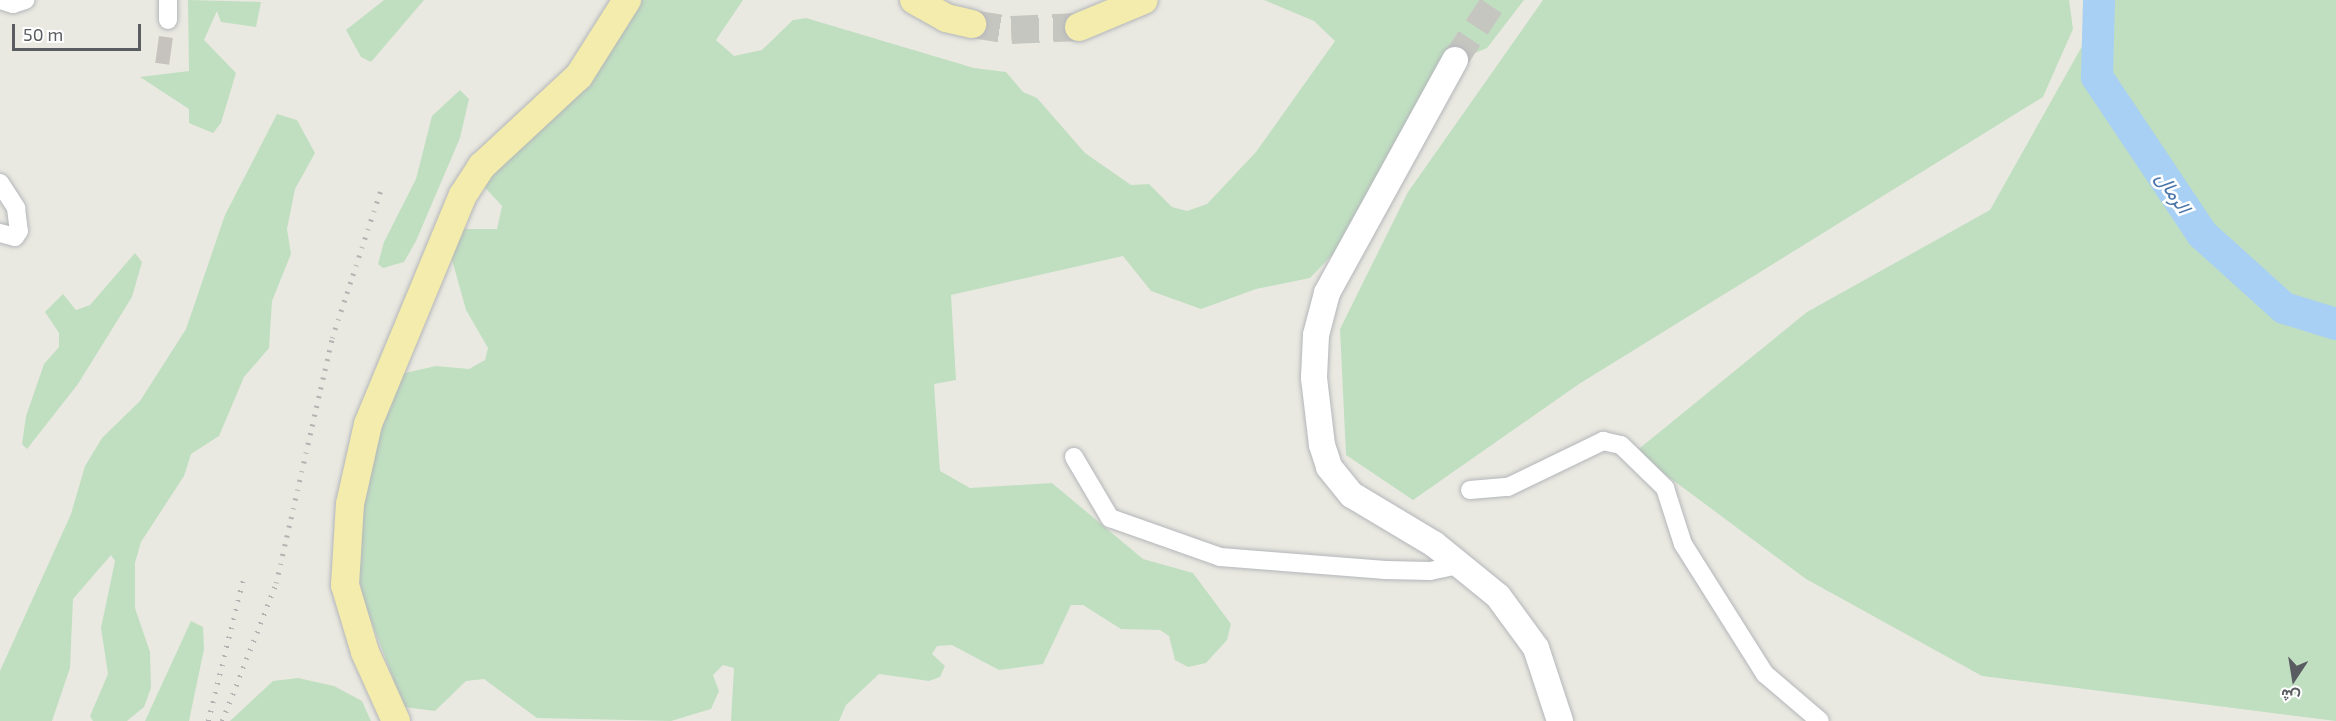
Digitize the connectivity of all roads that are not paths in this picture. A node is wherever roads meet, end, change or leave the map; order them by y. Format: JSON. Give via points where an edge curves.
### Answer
{"nodes":[{"id":1,"x":0,"y":0,"type":"edge"},
{"id":2,"x":25,"y":0,"type":"edge"},
{"id":3,"x":168,"y":0,"type":"edge"},
{"id":4,"x":627,"y":0,"type":"edge"},
{"id":5,"x":914,"y":0,"type":"edge"},
{"id":6,"x":1143,"y":0,"type":"edge"},
{"id":7,"x":168,"y":20,"type":"dead end"},
{"id":8,"x":972,"y":24,"type":"tunnel mouth"},
{"id":9,"x":1079,"y":27,"type":"tunnel mouth"},
{"id":10,"x":1455,"y":60,"type":"tunnel mouth"},
{"id":11,"x":0,"y":183,"type":"edge"},
{"id":12,"x":0,"y":233,"type":"edge"},
{"id":13,"x":1074,"y":457,"type":"dead end"},
{"id":14,"x":1470,"y":490,"type":"dead end"},
{"id":15,"x":1463,"y":564,"type":"junction"},
{"id":16,"x":396,"y":721,"type":"edge"},
{"id":17,"x":1560,"y":721,"type":"edge"},
{"id":18,"x":1820,"y":721,"type":"edge"}],
"edges":[{"from":1,"to":2,"type":"street","via":[[13,4]]},
{"from":3,"to":7,"type":"street"},
{"from":4,"to":16,"type":"main road","via":[[579,75],[482,166],[442,241],[368,424],[347,528],[344,568],[353,616]]},
{"from":5,"to":8,"type":"main road","via":[[946,18]]},
{"from":6,"to":9,"type":"main road"},
{"from":10,"to":15,"type":"main road","via":[[1327,292],[1316,335],[1314,378],[1322,445],[1338,483]]},
{"from":11,"to":12,"type":"street","via":[[16,208],[19,231],[15,237]]},
{"from":13,"to":15,"type":"street","via":[[1110,518],[1220,557],[1385,570],[1430,571]]},
{"from":14,"to":18,"type":"street","via":[[1508,487],[1603,441],[1621,445],[1665,488],[1683,544],[1765,674]]},
{"from":15,"to":17,"type":"main road","via":[[1498,596],[1536,648]]}]}
